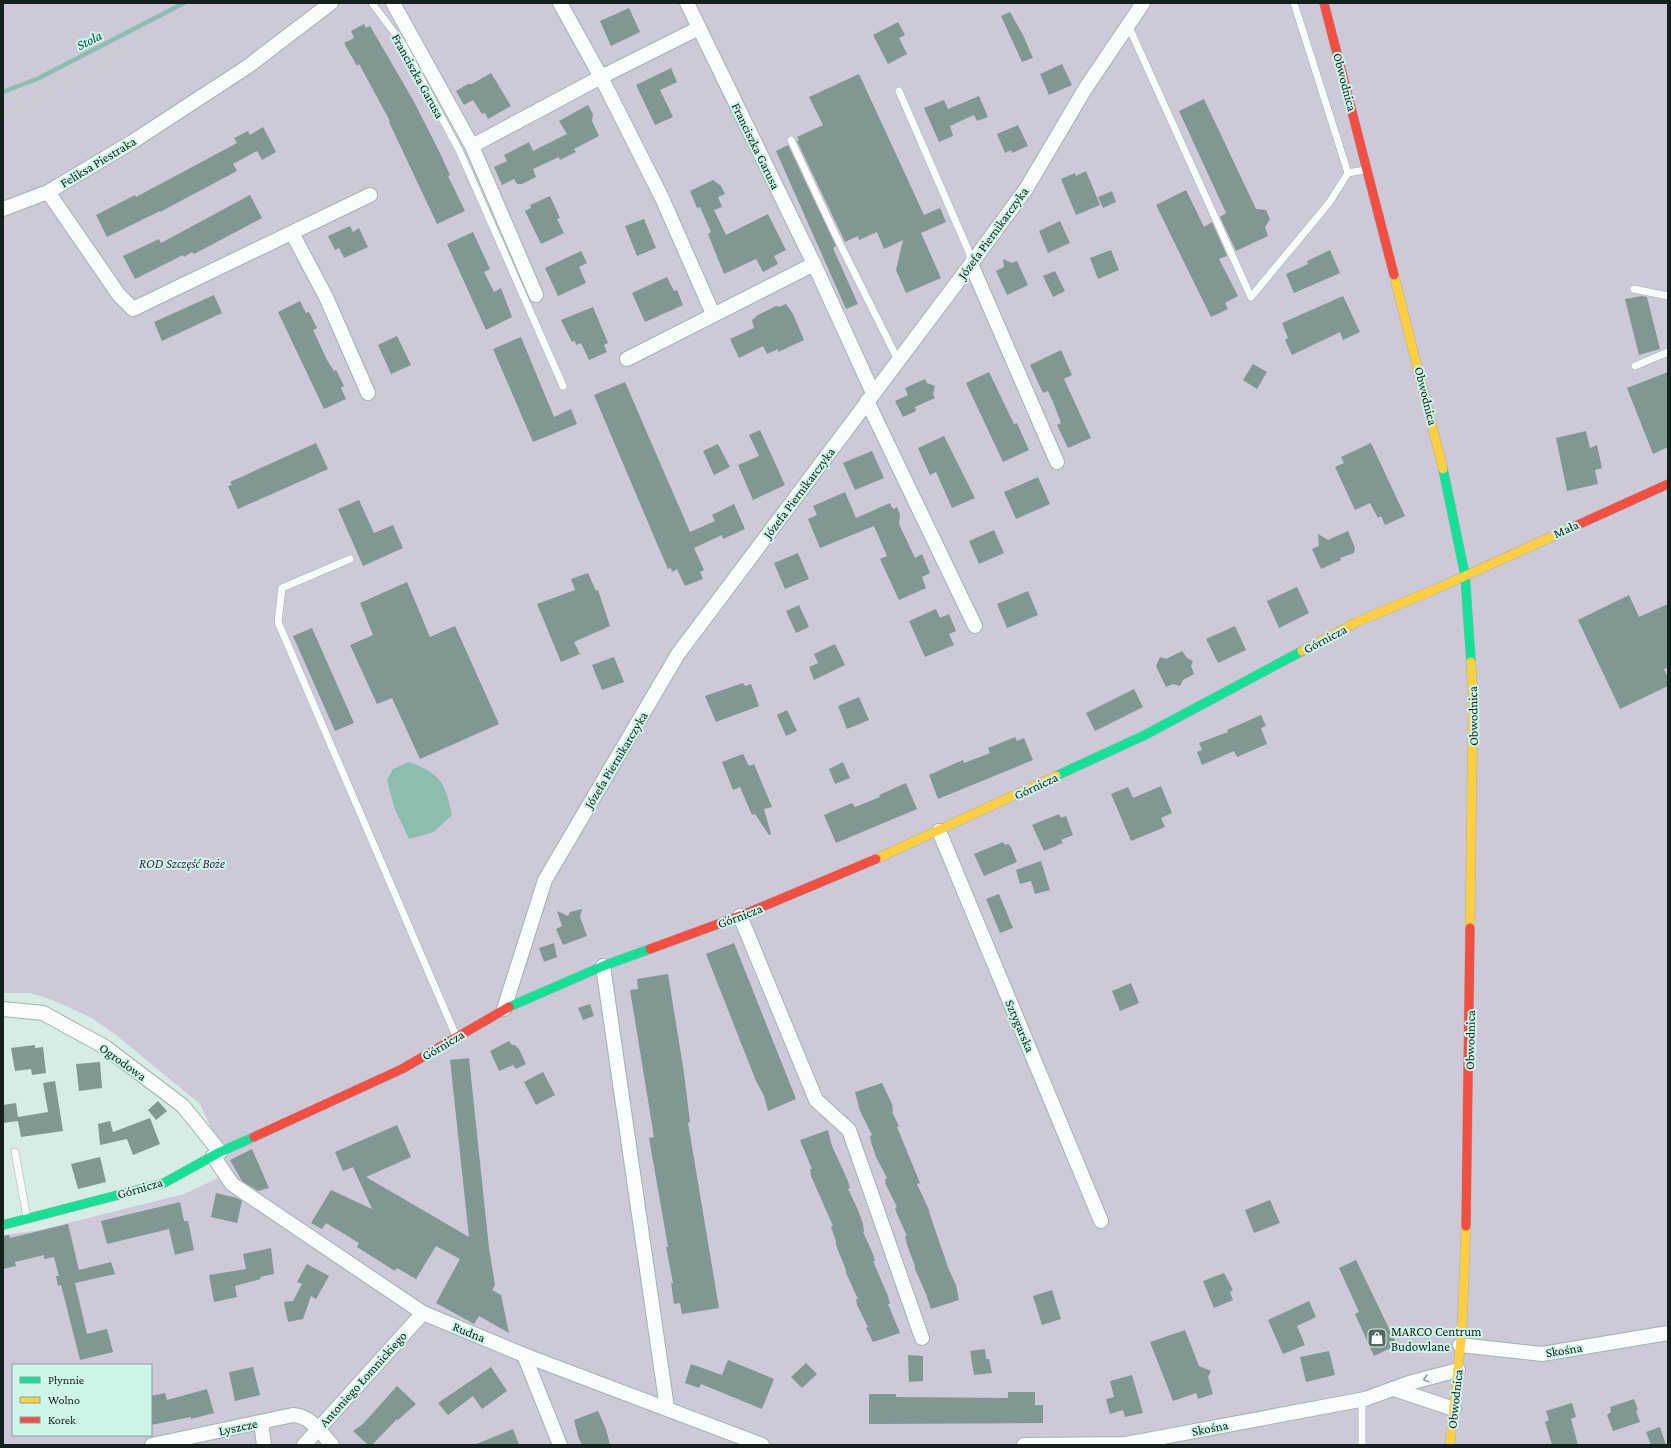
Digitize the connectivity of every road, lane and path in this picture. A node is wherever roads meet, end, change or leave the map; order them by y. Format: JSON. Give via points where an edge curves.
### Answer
{"nodes":[{"id":1,"x":331,"y":3,"type":"edge"},
{"id":2,"x":372,"y":3,"type":"edge"},
{"id":3,"x":393,"y":3,"type":"edge"},
{"id":4,"x":560,"y":3,"type":"edge"},
{"id":5,"x":687,"y":3,"type":"edge"},
{"id":6,"x":1143,"y":3,"type":"edge"},
{"id":7,"x":1294,"y":3,"type":"edge"},
{"id":8,"x":1324,"y":3,"type":"edge"},
{"id":9,"x":1128,"y":25,"type":"junction"},
{"id":10,"x":699,"y":28,"type":"junction"},
{"id":11,"x":601,"y":77,"type":"junction"},
{"id":12,"x":898,"y":91,"type":"dead end"},
{"id":13,"x":791,"y":140,"type":"dead end"},
{"id":14,"x":466,"y":149,"type":"junction"},
{"id":15,"x":1367,"y":169,"type":"junction"},
{"id":16,"x":1348,"y":173,"type":"junction"},
{"id":17,"x":48,"y":192,"type":"junction"},
{"id":18,"x":370,"y":195,"type":"dead end"},
{"id":19,"x":3,"y":210,"type":"edge"},
{"id":20,"x":292,"y":233,"type":"junction"},
{"id":21,"x":814,"y":264,"type":"junction"},
{"id":22,"x":971,"y":264,"type":"junction"},
{"id":23,"x":1634,"y":289,"type":"dead end"},
{"id":24,"x":536,"y":296,"type":"dead end"},
{"id":25,"x":1668,"y":296,"type":"edge"},
{"id":26,"x":714,"y":314,"type":"junction"},
{"id":27,"x":1668,"y":352,"type":"edge"},
{"id":28,"x":627,"y":359,"type":"dead end"},
{"id":29,"x":898,"y":360,"type":"junction"},
{"id":30,"x":1635,"y":366,"type":"dead end"},
{"id":31,"x":563,"y":386,"type":"dead end"},
{"id":32,"x":368,"y":393,"type":"dead end"},
{"id":33,"x":870,"y":397,"type":"junction"},
{"id":34,"x":1057,"y":462,"type":"dead end"},
{"id":35,"x":1668,"y":484,"type":"edge"},
{"id":36,"x":350,"y":559,"type":"dead end"},
{"id":37,"x":1465,"y":575,"type":"junction"},
{"id":38,"x":975,"y":626,"type":"dead end"},
{"id":39,"x":939,"y":831,"type":"junction"},
{"id":40,"x":740,"y":916,"type":"junction"},
{"id":41,"x":603,"y":966,"type":"junction"},
{"id":42,"x":3,"y":1009,"type":"edge"},
{"id":43,"x":504,"y":1009,"type":"junction"},
{"id":44,"x":457,"y":1036,"type":"junction"},
{"id":45,"x":14,"y":1152,"type":"dead end"},
{"id":46,"x":216,"y":1154,"type":"junction"},
{"id":47,"x":27,"y":1218,"type":"junction"},
{"id":48,"x":1101,"y":1221,"type":"dead end"},
{"id":49,"x":3,"y":1225,"type":"edge"},
{"id":50,"x":423,"y":1313,"type":"junction"},
{"id":51,"x":1668,"y":1333,"type":"edge"},
{"id":52,"x":922,"y":1338,"type":"dead end"},
{"id":53,"x":1460,"y":1345,"type":"junction"},
{"id":54,"x":524,"y":1355,"type":"junction"},
{"id":55,"x":1458,"y":1370,"type":"junction"},
{"id":56,"x":1394,"y":1389,"type":"junction"},
{"id":57,"x":1362,"y":1400,"type":"junction"},
{"id":58,"x":667,"y":1408,"type":"junction"},
{"id":59,"x":1454,"y":1409,"type":"junction"},
{"id":60,"x":260,"y":1422,"type":"junction"},
{"id":61,"x":318,"y":1430,"type":"junction"},
{"id":62,"x":152,"y":1445,"type":"edge"},
{"id":63,"x":264,"y":1445,"type":"edge"},
{"id":64,"x":304,"y":1445,"type":"edge"},
{"id":65,"x":332,"y":1445,"type":"edge"},
{"id":66,"x":560,"y":1445,"type":"edge"},
{"id":67,"x":762,"y":1445,"type":"edge"},
{"id":68,"x":1024,"y":1445,"type":"edge"},
{"id":69,"x":1362,"y":1445,"type":"edge"},
{"id":70,"x":1450,"y":1445,"type":"edge"}],
"edges":[{"from":1,"to":17,"type":"street","name":"Feliksa Piestraka","via":[[247,67],[132,142]]},
{"from":2,"to":14,"type":"lane","name":"Franciszka Garusa","via":[[402,43]]},
{"from":3,"to":14,"type":"street","name":"Franciszka Garusa"},
{"from":4,"to":11,"type":"street"},
{"from":5,"to":10,"type":"street","name":"Franciszka Garusa"},
{"from":6,"to":9,"type":"street","name":"Józefa Piernikarczyka"},
{"from":7,"to":16,"type":"lane"},
{"from":8,"to":15,"type":"main road","name":"Obwodnica"},
{"from":9,"to":16,"type":"lane","via":[[1251,297],[1329,203]]},
{"from":9,"to":22,"type":"street","name":"Józefa Piernikarczyka","via":[[1085,89],[1026,190]]},
{"from":10,"to":11,"type":"street"},
{"from":10,"to":21,"type":"street","name":"Franciszka Garusa"},
{"from":11,"to":14,"type":"street"},
{"from":11,"to":26,"type":"street","via":[[662,198]]},
{"from":12,"to":22,"type":"lane","via":[[969,252]]},
{"from":13,"to":29,"type":"lane"},
{"from":14,"to":24,"type":"street","name":"Franciszka Garusa"},
{"from":14,"to":31,"type":"lane","name":"Franciszka Garusa"},
{"from":15,"to":16,"type":"lane"},
{"from":15,"to":37,"type":"main road","name":"Obwodnica","via":[[1437,439]]},
{"from":17,"to":19,"type":"street"},
{"from":17,"to":20,"type":"street","name":"Feliksa Piestraka","via":[[132,309]]},
{"from":18,"to":20,"type":"street","name":"Feliksa Piestraka"},
{"from":20,"to":32,"type":"street","via":[[326,297]]},
{"from":21,"to":26,"type":"street"},
{"from":21,"to":33,"type":"street","name":"Franciszka Garusa"},
{"from":22,"to":29,"type":"street","name":"Józefa Piernikarczyka"},
{"from":22,"to":34,"type":"street"},
{"from":23,"to":25,"type":"lane"},
{"from":26,"to":28,"type":"street"},
{"from":27,"to":30,"type":"lane"},
{"from":29,"to":33,"type":"street","name":"Józefa Piernikarczyka"},
{"from":33,"to":38,"type":"street","name":"Franciszka Garusa"},
{"from":33,"to":43,"type":"street","name":"Józefa Piernikarczyka","via":[[678,654],[545,880]]},
{"from":35,"to":37,"type":"main road","name":"Mała"},
{"from":36,"to":44,"type":"lane","via":[[282,588],[278,622]]},
{"from":37,"to":39,"type":"main road","name":"Górnicza","via":[[1356,622],[1145,735]]},
{"from":37,"to":53,"type":"main road","name":"Obwodnica","via":[[1473,694],[1473,806],[1466,1267]]},
{"from":39,"to":40,"type":"main road","name":"Górnicza"},
{"from":39,"to":48,"type":"street","name":"Sztygarska"},
{"from":40,"to":41,"type":"main road","name":"Górnicza"},
{"from":40,"to":52,"type":"street","via":[[816,1100],[849,1130]]},
{"from":41,"to":43,"type":"main road","name":"Górnicza"},
{"from":41,"to":58,"type":"street"},
{"from":42,"to":46,"type":"street","name":"Ogrodowa","via":[[43,1013],[105,1047],[183,1106]]},
{"from":43,"to":44,"type":"main road","name":"Górnicza"},
{"from":44,"to":46,"type":"main road","name":"Górnicza","via":[[402,1069]]},
{"from":45,"to":47,"type":"lane"},
{"from":46,"to":47,"type":"main road","name":"Górnicza","via":[[164,1183]]},
{"from":46,"to":50,"type":"street","name":"Rudna","via":[[232,1184]]},
{"from":47,"to":49,"type":"main road","name":"Górnicza"},
{"from":50,"to":54,"type":"street","name":"Rudna"},
{"from":50,"to":61,"type":"street","name":"Antoniego Łomnickiego"},
{"from":51,"to":53,"type":"street","name":"Skośna","via":[[1542,1354]]},
{"from":53,"to":55,"type":"main road","name":"Obwodnica"},
{"from":54,"to":58,"type":"street","name":"Rudna"},
{"from":54,"to":66,"type":"street"},
{"from":55,"to":56,"type":"street","name":"Skośna","one_way":true},
{"from":55,"to":59,"type":"main road","name":"Obwodnica"},
{"from":56,"to":57,"type":"street","name":"Skośna"},
{"from":56,"to":59,"type":"street"},
{"from":57,"to":68,"type":"street","name":"Skośna","via":[[1126,1444]]},
{"from":57,"to":69,"type":"lane"},
{"from":58,"to":67,"type":"street","name":"Rudna"},
{"from":59,"to":70,"type":"main road","name":"Obwodnica"},
{"from":60,"to":61,"type":"street","name":"Lyszcze","via":[[292,1414],[302,1415],[311,1420]]},
{"from":60,"to":62,"type":"street","name":"Lyszcze"},
{"from":60,"to":63,"type":"street"},
{"from":61,"to":64,"type":"street","name":"Antoniego Łomnickiego"},
{"from":61,"to":65,"type":"street"}]}
